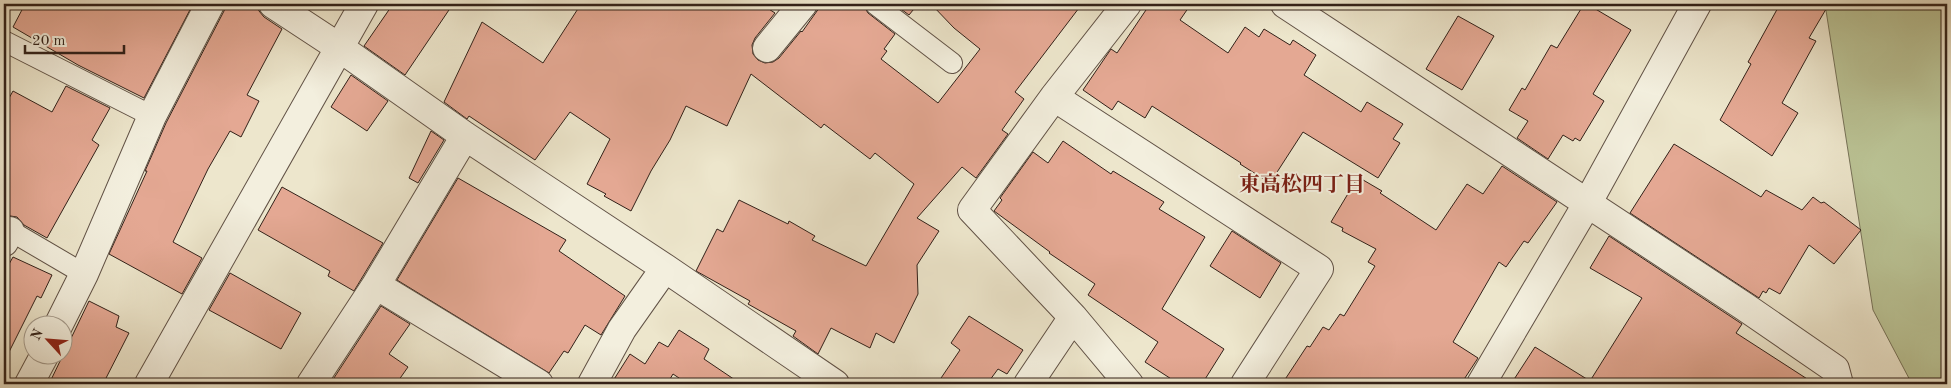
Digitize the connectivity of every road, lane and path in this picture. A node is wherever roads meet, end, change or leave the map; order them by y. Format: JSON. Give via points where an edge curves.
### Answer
{"nodes":[{"id":1,"x":210,"y":4,"type":"edge"},
{"id":2,"x":273,"y":4,"type":"edge"},
{"id":3,"x":364,"y":4,"type":"edge"},
{"id":4,"x":803,"y":4,"type":"edge"},
{"id":5,"x":875,"y":4,"type":"edge"},
{"id":6,"x":1127,"y":4,"type":"edge"},
{"id":7,"x":1285,"y":4,"type":"edge"},
{"id":8,"x":1697,"y":4,"type":"edge"},
{"id":9,"x":4,"y":41,"type":"edge"},
{"id":10,"x":340,"y":48,"type":"junction"},
{"id":11,"x":767,"y":48,"type":"dead end"},
{"id":12,"x":952,"y":62,"type":"dead end"},
{"id":13,"x":1054,"y":97,"type":"junction"},
{"id":14,"x":152,"y":116,"type":"junction"},
{"id":15,"x":465,"y":136,"type":"junction"},
{"id":16,"x":1587,"y":204,"type":"junction"},
{"id":17,"x":6,"y":234,"type":"edge"},
{"id":18,"x":665,"y":268,"type":"junction"},
{"id":19,"x":84,"y":274,"type":"junction"},
{"id":20,"x":376,"y":285,"type":"junction"},
{"id":21,"x":63,"y":316,"type":"edge"},
{"id":22,"x":1073,"y":317,"type":"junction"},
{"id":23,"x":39,"y":366,"type":"edge"},
{"id":24,"x":30,"y":384,"type":"edge"},
{"id":25,"x":149,"y":384,"type":"edge"},
{"id":26,"x":311,"y":384,"type":"edge"},
{"id":27,"x":539,"y":384,"type":"edge"},
{"id":28,"x":592,"y":384,"type":"edge"},
{"id":29,"x":836,"y":384,"type":"edge"},
{"id":30,"x":1028,"y":384,"type":"edge"},
{"id":31,"x":1129,"y":384,"type":"edge"},
{"id":32,"x":1245,"y":384,"type":"edge"},
{"id":33,"x":1481,"y":384,"type":"edge"},
{"id":34,"x":1839,"y":384,"type":"edge"}],
"edges":[{"from":1,"to":14,"type":"street"},
{"from":2,"to":10,"type":"street"},
{"from":3,"to":10,"type":"street"},
{"from":4,"to":11,"type":"street"},
{"from":5,"to":12,"type":"lane"},
{"from":6,"to":13,"type":"street"},
{"from":7,"to":16,"type":"street"},
{"from":8,"to":16,"type":"street"},
{"from":9,"to":14,"type":"lane"},
{"from":10,"to":15,"type":"street"},
{"from":10,"to":25,"type":"street"},
{"from":13,"to":22,"type":"street","via":[[972,210]]},
{"from":13,"to":32,"type":"street","via":[[1319,269]]},
{"from":14,"to":19,"type":"street"},
{"from":15,"to":18,"type":"street"},
{"from":15,"to":20,"type":"street"},
{"from":16,"to":33,"type":"street"},
{"from":16,"to":34,"type":"street","via":[[1835,369]]},
{"from":17,"to":19,"type":"lane"},
{"from":18,"to":28,"type":"street","via":[[622,329]]},
{"from":18,"to":29,"type":"street"},
{"from":19,"to":21,"type":"street"},
{"from":20,"to":26,"type":"street"},
{"from":20,"to":27,"type":"street"},
{"from":22,"to":30,"type":"street"},
{"from":22,"to":31,"type":"street"},
{"from":23,"to":24,"type":"street"}]}
